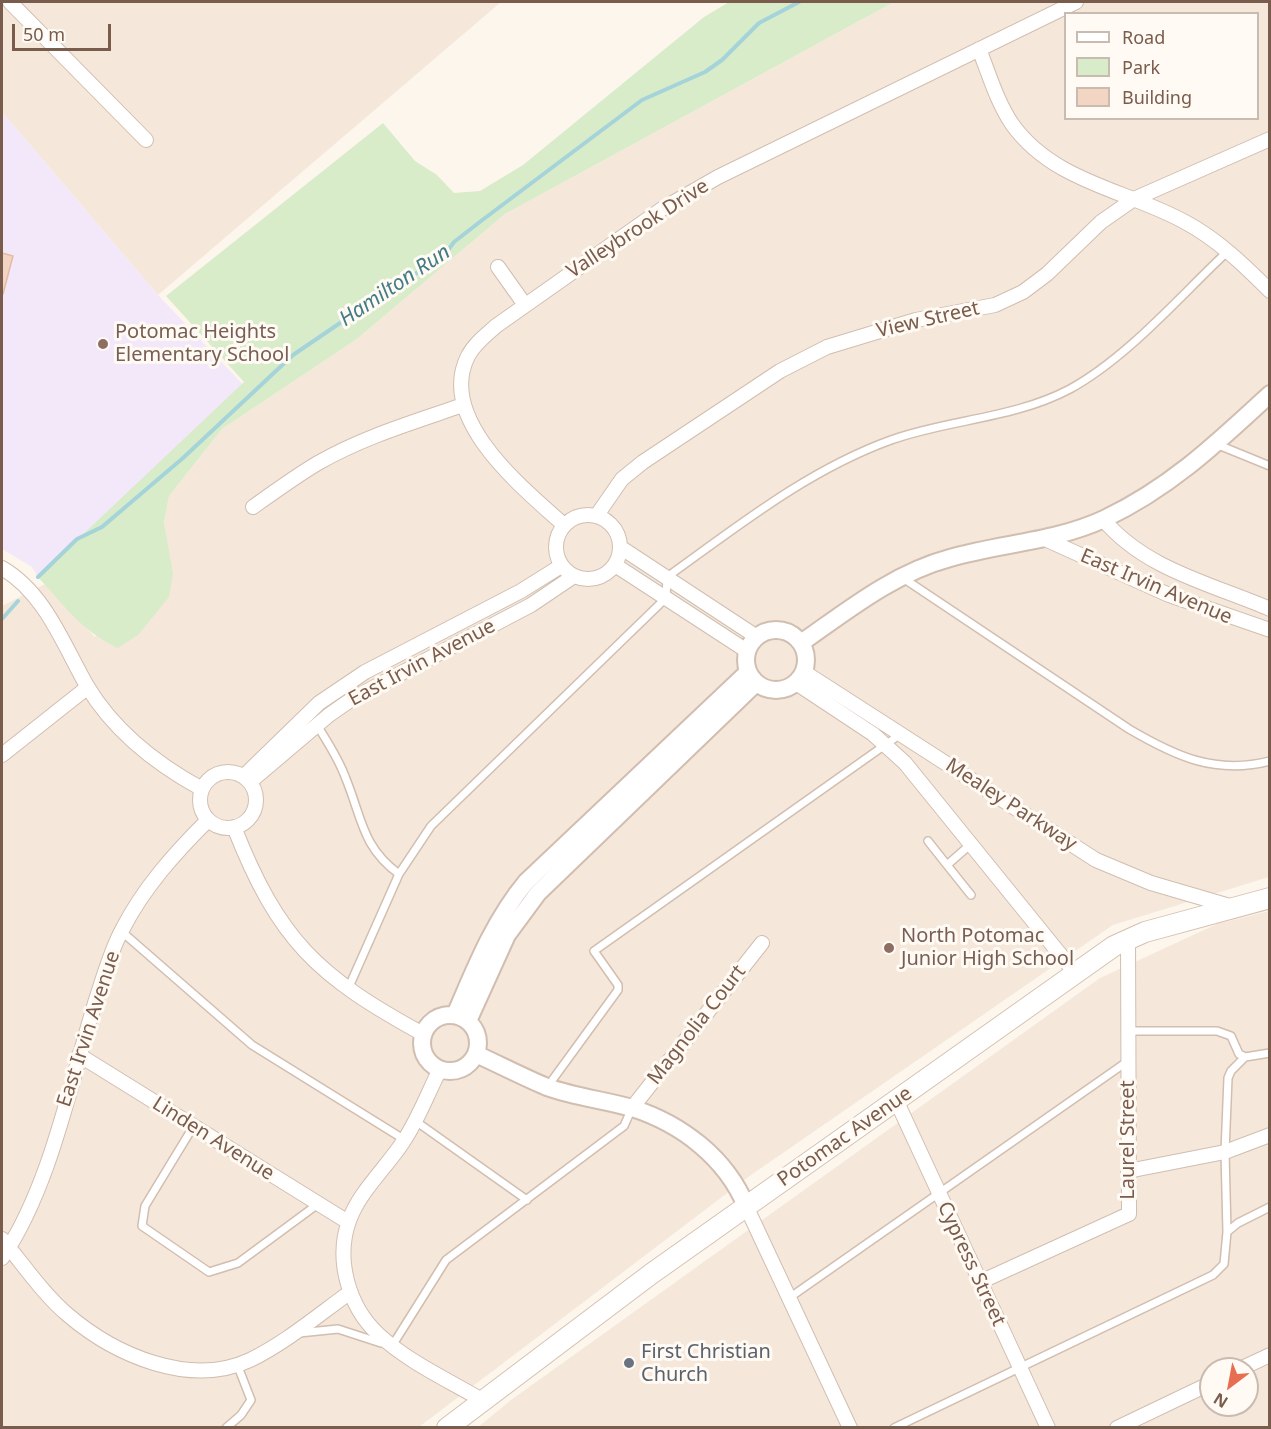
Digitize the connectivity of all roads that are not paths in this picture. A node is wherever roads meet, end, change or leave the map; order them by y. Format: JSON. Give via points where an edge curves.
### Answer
{"nodes":[{"id":1,"x":9,"y":2,"type":"edge"},
{"id":2,"x":1076,"y":2,"type":"edge"},
{"id":3,"x":980,"y":49,"type":"junction"},
{"id":4,"x":1269,"y":139,"type":"edge"},
{"id":5,"x":146,"y":140,"type":"dead end"},
{"id":6,"x":1134,"y":199,"type":"junction"},
{"id":7,"x":1227,"y":252,"type":"junction"},
{"id":8,"x":498,"y":267,"type":"dead end"},
{"id":9,"x":1269,"y":291,"type":"edge"},
{"id":10,"x":525,"y":305,"type":"junction"},
{"id":11,"x":1269,"y":394,"type":"edge"},
{"id":12,"x":463,"y":405,"type":"junction"},
{"id":13,"x":1216,"y":444,"type":"junction"},
{"id":14,"x":1269,"y":466,"type":"edge"},
{"id":15,"x":253,"y":507,"type":"dead end"},
{"id":16,"x":597,"y":515,"type":"junction"},
{"id":17,"x":1103,"y":519,"type":"junction"},
{"id":18,"x":564,"y":525,"type":"junction"},
{"id":19,"x":1045,"y":539,"type":"junction"},
{"id":20,"x":620,"y":547,"type":"junction"},
{"id":21,"x":615,"y":565,"type":"junction"},
{"id":22,"x":561,"y":566,"type":"junction"},
{"id":23,"x":2,"y":568,"type":"edge"},
{"id":24,"x":574,"y":576,"type":"junction"},
{"id":25,"x":900,"y":576,"type":"junction"},
{"id":26,"x":667,"y":578,"type":"junction"},
{"id":27,"x":666,"y":598,"type":"junction"},
{"id":28,"x":1269,"y":609,"type":"edge"},
{"id":29,"x":1269,"y":630,"type":"edge"},
{"id":30,"x":757,"y":637,"type":"junction"},
{"id":31,"x":801,"y":643,"type":"junction"},
{"id":32,"x":747,"y":651,"type":"junction"},
{"id":33,"x":800,"y":677,"type":"junction"},
{"id":34,"x":752,"y":678,"type":"junction"},
{"id":35,"x":88,"y":687,"type":"junction"},
{"id":36,"x":312,"y":719,"type":"junction"},
{"id":37,"x":902,"y":733,"type":"junction"},
{"id":38,"x":886,"y":745,"type":"junction"},
{"id":39,"x":2,"y":755,"type":"edge"},
{"id":40,"x":1269,"y":761,"type":"edge"},
{"id":41,"x":247,"y":779,"type":"junction"},
{"id":42,"x":202,"y":789,"type":"junction"},
{"id":43,"x":208,"y":820,"type":"junction"},
{"id":44,"x":234,"y":827,"type":"junction"},
{"id":45,"x":928,"y":841,"type":"dead end"},
{"id":46,"x":971,"y":844,"type":"junction"},
{"id":47,"x":947,"y":865,"type":"junction"},
{"id":48,"x":399,"y":874,"type":"junction"},
{"id":49,"x":971,"y":895,"type":"dead end"},
{"id":50,"x":1269,"y":898,"type":"edge"},
{"id":51,"x":1233,"y":907,"type":"junction"},
{"id":52,"x":121,"y":931,"type":"junction"},
{"id":53,"x":1128,"y":938,"type":"junction"},
{"id":54,"x":762,"y":942,"type":"dead end"},
{"id":55,"x":1076,"y":974,"type":"junction"},
{"id":56,"x":348,"y":989,"type":"junction"},
{"id":57,"x":462,"y":1018,"type":"junction"},
{"id":58,"x":1127,"y":1031,"type":"junction"},
{"id":59,"x":423,"y":1034,"type":"junction"},
{"id":60,"x":1269,"y":1053,"type":"edge"},
{"id":61,"x":476,"y":1054,"type":"junction"},
{"id":62,"x":79,"y":1055,"type":"junction"},
{"id":63,"x":1245,"y":1057,"type":"junction"},
{"id":64,"x":1128,"y":1061,"type":"junction"},
{"id":65,"x":440,"y":1069,"type":"junction"},
{"id":66,"x":547,"y":1087,"type":"junction"},
{"id":67,"x":896,"y":1100,"type":"junction"},
{"id":68,"x":632,"y":1108,"type":"junction"},
{"id":69,"x":414,"y":1120,"type":"junction"},
{"id":70,"x":193,"y":1126,"type":"junction"},
{"id":71,"x":1269,"y":1136,"type":"edge"},
{"id":72,"x":405,"y":1140,"type":"junction"},
{"id":73,"x":1225,"y":1152,"type":"junction"},
{"id":74,"x":1128,"y":1172,"type":"junction"},
{"id":75,"x":938,"y":1193,"type":"junction"},
{"id":76,"x":526,"y":1200,"type":"junction"},
{"id":77,"x":318,"y":1204,"type":"junction"},
{"id":78,"x":746,"y":1206,"type":"junction"},
{"id":79,"x":1269,"y":1207,"type":"edge"},
{"id":80,"x":348,"y":1222,"type":"junction"},
{"id":81,"x":1227,"y":1232,"type":"junction"},
{"id":82,"x":4,"y":1248,"type":"edge"},
{"id":83,"x":980,"y":1282,"type":"junction"},
{"id":84,"x":349,"y":1293,"type":"junction"},
{"id":85,"x":789,"y":1298,"type":"junction"},
{"id":86,"x":290,"y":1335,"type":"junction"},
{"id":87,"x":394,"y":1347,"type":"junction"},
{"id":88,"x":237,"y":1364,"type":"junction"},
{"id":89,"x":1019,"y":1366,"type":"junction"},
{"id":90,"x":1199,"y":1389,"type":"edge"},
{"id":91,"x":482,"y":1400,"type":"junction"},
{"id":92,"x":226,"y":1428,"type":"edge"},
{"id":93,"x":447,"y":1428,"type":"edge"},
{"id":94,"x":850,"y":1428,"type":"edge"},
{"id":95,"x":894,"y":1428,"type":"edge"},
{"id":96,"x":1048,"y":1428,"type":"edge"},
{"id":97,"x":1117,"y":1428,"type":"edge"}],
"edges":[{"from":1,"to":5,"type":"street"},
{"from":2,"to":3,"type":"street","name":"Valleybrook Drive"},
{"from":3,"to":6,"type":"street","via":[[1001,105],[1030,143],[1081,178]]},
{"from":3,"to":10,"type":"street","name":"Valleybrook Drive","via":[[718,177],[662,209]]},
{"from":4,"to":6,"type":"street","name":"View Street"},
{"from":6,"to":7,"type":"street","via":[[1185,222]]},
{"from":6,"to":16,"type":"street","name":"View Street","via":[[1101,222],[1023,292],[994,305],[872,332],[828,347],[780,371],[636,468],[610,493]]},
{"from":7,"to":9,"type":"street"},
{"from":7,"to":26,"type":"lane","via":[[1120,353],[1070,389],[1007,414],[926,429],[855,454],[766,506]]},
{"from":8,"to":10,"type":"street"},
{"from":10,"to":12,"type":"street","name":"Valleybrook Drive","via":[[496,326],[468,356],[462,372]]},
{"from":11,"to":13,"type":"street"},
{"from":12,"to":15,"type":"street","via":[[343,451]]},
{"from":12,"to":18,"type":"street","name":"Valleybrook Drive","via":[[477,434],[503,466]]},
{"from":13,"to":14,"type":"lane"},
{"from":13,"to":17,"type":"street","via":[[1152,494]]},
{"from":16,"to":18,"type":"street","via":[[573,517]]},
{"from":16,"to":20,"type":"street","via":[[614,527]]},
{"from":17,"to":19,"type":"street","name":"East Irvin Avenue"},
{"from":17,"to":28,"type":"street","name":"East Irvin Avenue","via":[[1137,552]]},
{"from":18,"to":22,"type":"street","via":[[556,537],[555,552]]},
{"from":19,"to":25,"type":"street","name":"East Irvin Avenue","via":[[951,557]]},
{"from":19,"to":29,"type":"street","name":"East Irvin Avenue","via":[[1169,595]]},
{"from":20,"to":21,"type":"street"},
{"from":20,"to":26,"type":"street"},
{"from":21,"to":24,"type":"street","via":[[595,579]]},
{"from":21,"to":27,"type":"street"},
{"from":22,"to":24,"type":"street"},
{"from":22,"to":36,"type":"street","name":"East Irvin Avenue","via":[[365,672],[319,703]]},
{"from":23,"to":35,"type":"street","via":[[23,583],[42,606]]},
{"from":24,"to":36,"type":"street","name":"East Irvin Avenue","via":[[531,605]]},
{"from":25,"to":31,"type":"street","name":"East Irvin Avenue"},
{"from":25,"to":40,"type":"lane","via":[[1160,747],[1181,757],[1219,765]]},
{"from":26,"to":27,"type":"lane"},
{"from":26,"to":30,"type":"street"},
{"from":27,"to":32,"type":"street"},
{"from":27,"to":48,"type":"lane","via":[[451,804]]},
{"from":30,"to":31,"type":"street","via":[[780,630]]},
{"from":30,"to":32,"type":"street"},
{"from":31,"to":33,"type":"street","via":[[807,662]]},
{"from":32,"to":34,"type":"street"},
{"from":33,"to":34,"type":"street","via":[[776,691],[766,689]]},
{"from":33,"to":37,"type":"street","name":"Mealey Parkway"},
{"from":33,"to":38,"type":"street","name":"Mealey Parkway"},
{"from":34,"to":57,"type":"street","via":[[667,759],[540,868],[514,909],[494,928]]},
{"from":35,"to":39,"type":"street"},
{"from":35,"to":42,"type":"street","via":[[142,750]]},
{"from":36,"to":41,"type":"street","name":"East Irvin Avenue"},
{"from":36,"to":48,"type":"lane","via":[[335,753],[371,847],[382,862]]},
{"from":37,"to":38,"type":"lane"},
{"from":37,"to":51,"type":"street","name":"Mealey Parkway","via":[[1096,860],[1151,883]]},
{"from":38,"to":46,"type":"street","name":"Mealey Parkway"},
{"from":38,"to":66,"type":"lane","via":[[594,951],[618,990]]},
{"from":41,"to":42,"type":"street","via":[[232,772],[220,773]]},
{"from":41,"to":44,"type":"street","via":[[256,800],[255,809],[250,818]]},
{"from":42,"to":43,"type":"street","via":[[202,811]]},
{"from":43,"to":44,"type":"street","via":[[225,828]]},
{"from":43,"to":52,"type":"street","name":"East Irvin Avenue","via":[[148,886]]},
{"from":44,"to":56,"type":"street","via":[[253,875],[275,914],[295,942]]},
{"from":45,"to":47,"type":"lane"},
{"from":46,"to":47,"type":"lane"},
{"from":46,"to":55,"type":"street","name":"Mealey Parkway"},
{"from":47,"to":49,"type":"lane"},
{"from":48,"to":56,"type":"lane"},
{"from":50,"to":51,"type":"main road","name":"Potomac Avenue"},
{"from":51,"to":53,"type":"main road","name":"Potomac Avenue"},
{"from":52,"to":62,"type":"street","name":"East Irvin Avenue"},
{"from":52,"to":72,"type":"lane","via":[[252,1045]]},
{"from":53,"to":55,"type":"main road","name":"Potomac Avenue"},
{"from":53,"to":58,"type":"street","name":"Laurel Street"},
{"from":54,"to":68,"type":"street","name":"Magnolia Court"},
{"from":55,"to":67,"type":"main road","name":"Potomac Avenue"},
{"from":56,"to":59,"type":"street"},
{"from":57,"to":59,"type":"street","via":[[436,1019]]},
{"from":57,"to":61,"type":"street","via":[[476,1030]]},
{"from":58,"to":63,"type":"lane","via":[[1225,1033]]},
{"from":58,"to":64,"type":"street","name":"Laurel Street"},
{"from":59,"to":65,"type":"street","via":[[425,1055]]},
{"from":60,"to":63,"type":"lane"},
{"from":61,"to":65,"type":"street","via":[[461,1069]]},
{"from":61,"to":66,"type":"street"},
{"from":62,"to":70,"type":"street","name":"Linden Avenue"},
{"from":62,"to":82,"type":"street","name":"East Irvin Avenue","via":[[46,1166],[30,1207]]},
{"from":63,"to":73,"type":"lane","via":[[1228,1078]]},
{"from":64,"to":74,"type":"street","name":"Laurel Street"},
{"from":64,"to":75,"type":"lane"},
{"from":65,"to":69,"type":"street"},
{"from":66,"to":68,"type":"street"},
{"from":67,"to":75,"type":"street","name":"Cypress Street"},
{"from":67,"to":78,"type":"main road","name":"Potomac Avenue"},
{"from":68,"to":76,"type":"lane","via":[[624,1126]]},
{"from":68,"to":78,"type":"street","via":[[682,1131],[702,1146],[736,1183]]},
{"from":69,"to":72,"type":"street"},
{"from":69,"to":76,"type":"lane"},
{"from":70,"to":77,"type":"street","name":"Linden Avenue"},
{"from":70,"to":77,"type":"lane","via":[[146,1206],[142,1226],[209,1272],[238,1263]]},
{"from":71,"to":73,"type":"street"},
{"from":72,"to":80,"type":"street","via":[[361,1198]]},
{"from":73,"to":74,"type":"street"},
{"from":73,"to":81,"type":"lane"},
{"from":74,"to":83,"type":"street","name":"Laurel Street","via":[[1129,1214]]},
{"from":75,"to":83,"type":"street","name":"Cypress Street"},
{"from":75,"to":85,"type":"lane"},
{"from":76,"to":87,"type":"lane","via":[[446,1260]]},
{"from":77,"to":80,"type":"street","name":"Linden Avenue"},
{"from":78,"to":85,"type":"street"},
{"from":78,"to":91,"type":"main road","name":"Potomac Avenue"},
{"from":79,"to":81,"type":"lane"},
{"from":80,"to":84,"type":"street","via":[[345,1269]]},
{"from":81,"to":89,"type":"lane","via":[[1224,1264],[1213,1275]]},
{"from":82,"to":88,"type":"street","via":[[66,1314],[117,1347],[173,1368],[200,1370]]},
{"from":83,"to":89,"type":"street","name":"Cypress Street"},
{"from":84,"to":86,"type":"street"},
{"from":84,"to":87,"type":"street","via":[[377,1333]]},
{"from":85,"to":94,"type":"street"},
{"from":86,"to":87,"type":"lane","via":[[338,1329]]},
{"from":86,"to":88,"type":"street"},
{"from":87,"to":91,"type":"street"},
{"from":88,"to":92,"type":"lane","via":[[251,1400],[242,1415]]},
{"from":89,"to":95,"type":"lane"},
{"from":89,"to":96,"type":"street","name":"Cypress Street"},
{"from":90,"to":97,"type":"street"},
{"from":91,"to":93,"type":"main road","name":"Potomac Avenue"}]}
